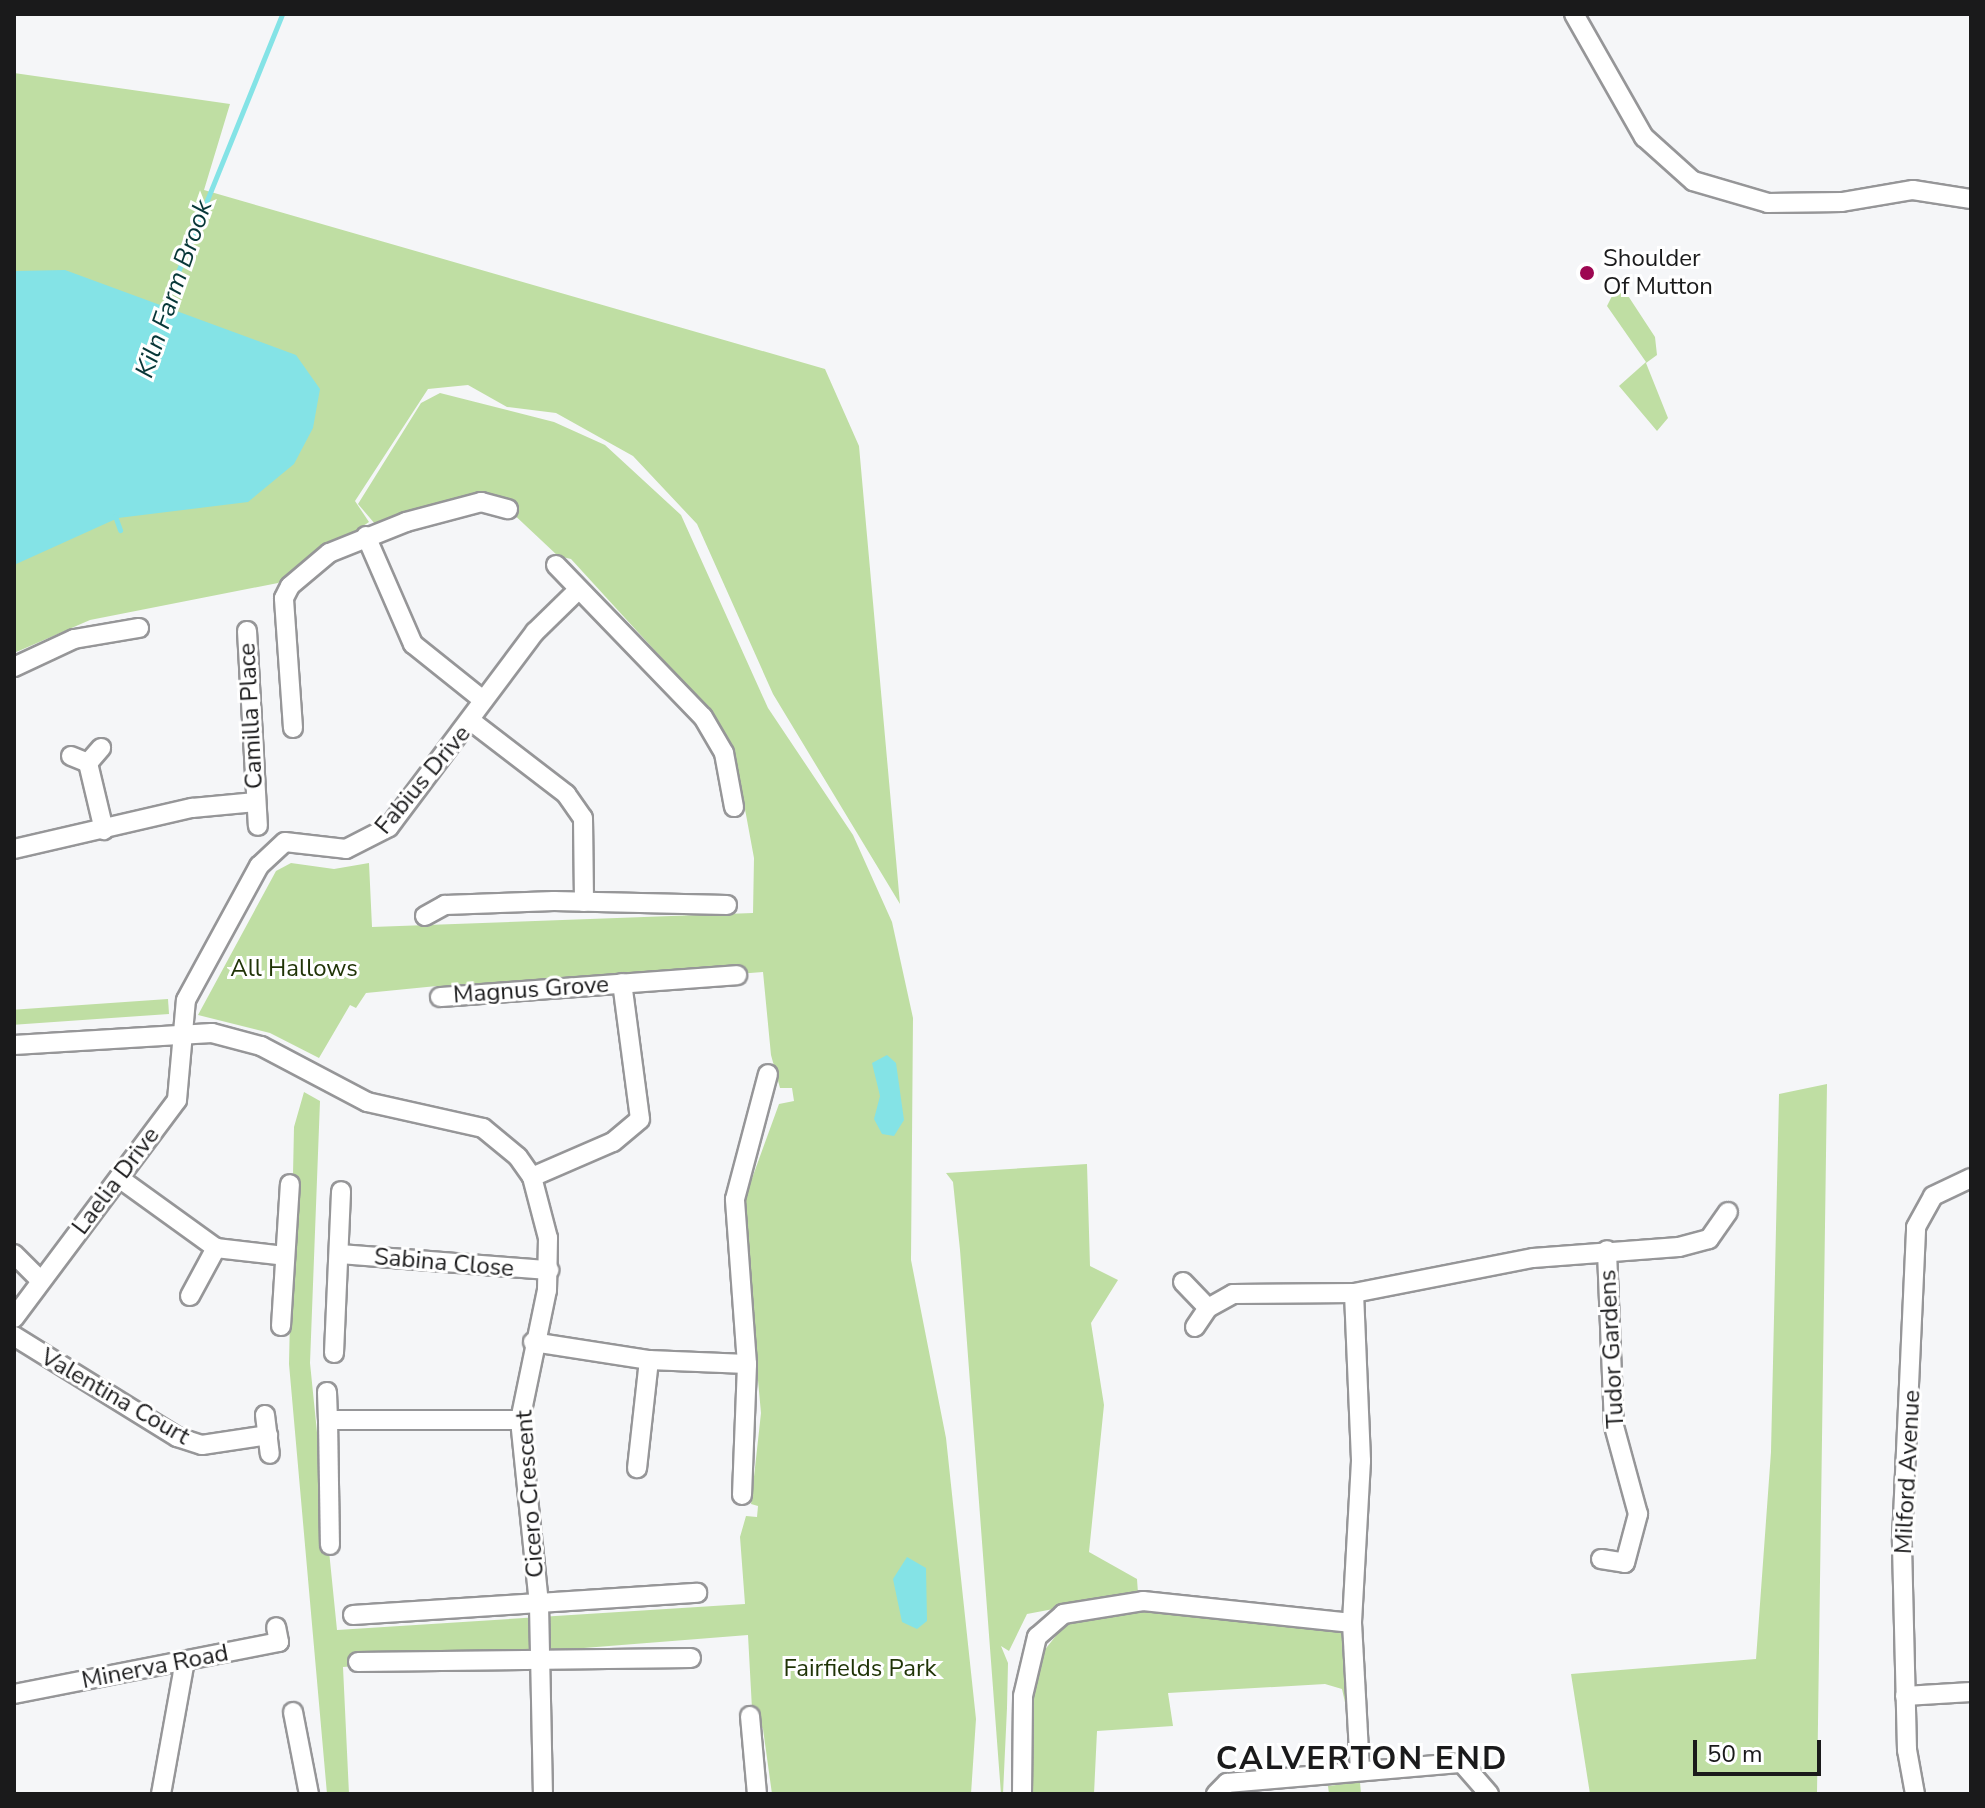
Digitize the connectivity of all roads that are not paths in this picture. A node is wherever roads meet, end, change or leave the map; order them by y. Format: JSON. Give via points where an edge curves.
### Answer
{"nodes":[{"id":1,"x":1574,"y":14,"type":"edge"},
{"id":2,"x":1971,"y":199,"type":"edge"},
{"id":3,"x":508,"y":509,"type":"dead end"},
{"id":4,"x":366,"y":536,"type":"junction"},
{"id":5,"x":556,"y":565,"type":"dead end"},
{"id":6,"x":578,"y":590,"type":"junction"},
{"id":7,"x":139,"y":628,"type":"dead end"},
{"id":8,"x":247,"y":631,"type":"dead end"},
{"id":9,"x":14,"y":667,"type":"edge"},
{"id":10,"x":483,"y":700,"type":"junction"},
{"id":11,"x":471,"y":721,"type":"junction"},
{"id":12,"x":293,"y":728,"type":"dead end"},
{"id":13,"x":101,"y":748,"type":"dead end"},
{"id":14,"x":256,"y":802,"type":"junction"},
{"id":15,"x":734,"y":807,"type":"dead end"},
{"id":16,"x":258,"y":826,"type":"dead end"},
{"id":17,"x":104,"y":830,"type":"junction"},
{"id":18,"x":14,"y":849,"type":"edge"},
{"id":19,"x":584,"y":902,"type":"junction"},
{"id":20,"x":727,"y":905,"type":"dead end"},
{"id":21,"x":425,"y":916,"type":"dead end"},
{"id":22,"x":737,"y":975,"type":"dead end"},
{"id":23,"x":622,"y":983,"type":"junction"},
{"id":24,"x":440,"y":997,"type":"dead end"},
{"id":25,"x":186,"y":1032,"type":"junction"},
{"id":26,"x":14,"y":1045,"type":"edge"},
{"id":27,"x":768,"y":1074,"type":"dead end"},
{"id":28,"x":532,"y":1177,"type":"junction"},
{"id":29,"x":119,"y":1178,"type":"junction"},
{"id":30,"x":1971,"y":1178,"type":"edge"},
{"id":31,"x":290,"y":1184,"type":"dead end"},
{"id":32,"x":341,"y":1191,"type":"dead end"},
{"id":33,"x":1728,"y":1212,"type":"dead end"},
{"id":34,"x":216,"y":1248,"type":"junction"},
{"id":35,"x":1607,"y":1250,"type":"junction"},
{"id":36,"x":14,"y":1254,"type":"edge"},
{"id":37,"x":339,"y":1254,"type":"junction"},
{"id":38,"x":285,"y":1256,"type":"junction"},
{"id":39,"x":549,"y":1270,"type":"junction"},
{"id":40,"x":41,"y":1281,"type":"junction"},
{"id":41,"x":1183,"y":1282,"type":"dead end"},
{"id":42,"x":1354,"y":1293,"type":"junction"},
{"id":43,"x":190,"y":1296,"type":"dead end"},
{"id":44,"x":1208,"y":1308,"type":"junction"},
{"id":45,"x":14,"y":1318,"type":"edge"},
{"id":46,"x":281,"y":1326,"type":"dead end"},
{"id":47,"x":1195,"y":1327,"type":"dead end"},
{"id":48,"x":14,"y":1336,"type":"edge"},
{"id":49,"x":533,"y":1342,"type":"junction"},
{"id":50,"x":334,"y":1353,"type":"dead end"},
{"id":51,"x":649,"y":1360,"type":"junction"},
{"id":52,"x":747,"y":1364,"type":"junction"},
{"id":53,"x":327,"y":1392,"type":"dead end"},
{"id":54,"x":265,"y":1415,"type":"dead end"},
{"id":55,"x":328,"y":1420,"type":"junction"},
{"id":56,"x":520,"y":1420,"type":"junction"},
{"id":57,"x":268,"y":1435,"type":"junction"},
{"id":58,"x":270,"y":1454,"type":"dead end"},
{"id":59,"x":637,"y":1468,"type":"dead end"},
{"id":60,"x":742,"y":1495,"type":"dead end"},
{"id":61,"x":330,"y":1545,"type":"dead end"},
{"id":62,"x":1601,"y":1559,"type":"dead end"},
{"id":63,"x":697,"y":1593,"type":"dead end"},
{"id":64,"x":539,"y":1605,"type":"junction"},
{"id":65,"x":353,"y":1615,"type":"dead end"},
{"id":66,"x":1352,"y":1623,"type":"junction"},
{"id":67,"x":276,"y":1627,"type":"dead end"},
{"id":68,"x":691,"y":1658,"type":"dead end"},
{"id":69,"x":537,"y":1659,"type":"junction"},
{"id":70,"x":185,"y":1661,"type":"junction"},
{"id":71,"x":358,"y":1662,"type":"dead end"},
{"id":72,"x":1971,"y":1692,"type":"edge"},
{"id":73,"x":14,"y":1694,"type":"edge"},
{"id":74,"x":1905,"y":1696,"type":"junction"},
{"id":75,"x":293,"y":1712,"type":"dead end"},
{"id":76,"x":750,"y":1716,"type":"dead end"},
{"id":77,"x":1360,"y":1771,"type":"junction"},
{"id":78,"x":161,"y":1794,"type":"edge"},
{"id":79,"x":309,"y":1794,"type":"edge"},
{"id":80,"x":543,"y":1794,"type":"edge"},
{"id":81,"x":740,"y":1794,"type":"edge"},
{"id":82,"x":757,"y":1794,"type":"edge"},
{"id":83,"x":1022,"y":1794,"type":"edge"},
{"id":84,"x":1216,"y":1794,"type":"edge"},
{"id":85,"x":1489,"y":1794,"type":"edge"},
{"id":86,"x":1915,"y":1794,"type":"edge"}],
"edges":[{"from":1,"to":2,"type":"street","via":[[1650,145],[1693,181],[1768,203],[1842,202],[1913,190]]},
{"from":3,"to":4,"type":"street","via":[[481,502]]},
{"from":4,"to":10,"type":"street","via":[[413,644]]},
{"from":4,"to":12,"type":"street","via":[[329,553],[284,598]]},
{"from":5,"to":6,"type":"street"},
{"from":6,"to":10,"type":"street","name":"Fabius Drive"},
{"from":6,"to":15,"type":"street","via":[[703,717],[724,753]]},
{"from":7,"to":9,"type":"street","via":[[74,639]]},
{"from":8,"to":14,"type":"street","name":"Camilla Place"},
{"from":10,"to":11,"type":"street","name":"Fabius Drive"},
{"from":11,"to":19,"type":"street","via":[[566,794],[583,818]]},
{"from":11,"to":25,"type":"street","name":"Fabius Drive","via":[[368,844],[326,849],[285,842],[271,851],[198,970],[186,1000]]},
{"from":13,"to":17,"type":"street","via":[[80,760]]},
{"from":14,"to":16,"type":"street","name":"Camilla Place"},
{"from":14,"to":17,"type":"street","name":"Camilla Place","via":[[192,808]]},
{"from":17,"to":18,"type":"street","name":"Camilla Place"},
{"from":19,"to":20,"type":"street"},
{"from":19,"to":21,"type":"street","via":[[445,905]]},
{"from":22,"to":23,"type":"street","name":"Magnus Grove"},
{"from":23,"to":24,"type":"street","name":"Magnus Grove"},
{"from":23,"to":28,"type":"street","name":"Magnus Grove","via":[[640,1119],[613,1142]]},
{"from":25,"to":26,"type":"street"},
{"from":25,"to":28,"type":"street","via":[[261,1046],[367,1102],[483,1128]]},
{"from":25,"to":29,"type":"street","name":"Laelia Drive","via":[[177,1100]]},
{"from":27,"to":52,"type":"street","via":[[735,1199]]},
{"from":28,"to":39,"type":"street","name":"Cicero Crescent"},
{"from":29,"to":34,"type":"street"},
{"from":29,"to":40,"type":"street","name":"Laelia Drive"},
{"from":30,"to":74,"type":"street","name":"Milford Avenue","via":[[1933,1196],[1916,1227],[1902,1539]]},
{"from":31,"to":38,"type":"street"},
{"from":32,"to":37,"type":"street","name":"Sabina Close"},
{"from":33,"to":35,"type":"street","name":"Tudor Gardens","via":[[1709,1239]]},
{"from":34,"to":38,"type":"street"},
{"from":34,"to":43,"type":"street"},
{"from":35,"to":42,"type":"street","name":"Tudor Gardens"},
{"from":35,"to":62,"type":"street","name":"Tudor Gardens","via":[[1614,1426],[1638,1514],[1625,1563]]},
{"from":36,"to":40,"type":"street"},
{"from":37,"to":39,"type":"street","name":"Sabina Close"},
{"from":37,"to":50,"type":"street","name":"Sabina Close"},
{"from":38,"to":46,"type":"street"},
{"from":39,"to":49,"type":"street","name":"Cicero Crescent"},
{"from":40,"to":45,"type":"street","name":"Laelia Drive"},
{"from":41,"to":44,"type":"street"},
{"from":42,"to":44,"type":"street","name":"Tudor Gardens","via":[[1233,1294]]},
{"from":42,"to":66,"type":"street","via":[[1361,1461]]},
{"from":44,"to":47,"type":"street"},
{"from":48,"to":57,"type":"street","name":"Valentina Court","via":[[177,1437],[202,1445]]},
{"from":49,"to":51,"type":"street"},
{"from":49,"to":56,"type":"street","name":"Cicero Crescent"},
{"from":51,"to":52,"type":"street"},
{"from":51,"to":59,"type":"street"},
{"from":52,"to":60,"type":"street"},
{"from":53,"to":55,"type":"street"},
{"from":54,"to":57,"type":"street"},
{"from":55,"to":56,"type":"street"},
{"from":55,"to":61,"type":"street"},
{"from":56,"to":64,"type":"street","name":"Cicero Crescent"},
{"from":57,"to":58,"type":"street"},
{"from":63,"to":64,"type":"street","name":"Cicero Crescent"},
{"from":64,"to":65,"type":"street","name":"Cicero Crescent"},
{"from":64,"to":69,"type":"street","name":"Cicero Crescent"},
{"from":66,"to":77,"type":"street"},
{"from":66,"to":83,"type":"street","via":[[1143,1601],[1075,1612],[1043,1628],[1027,1672]]},
{"from":67,"to":70,"type":"street","name":"Minerva Road","via":[[279,1642]]},
{"from":68,"to":69,"type":"street"},
{"from":69,"to":71,"type":"street"},
{"from":69,"to":80,"type":"street","name":"Cicero Crescent"},
{"from":70,"to":73,"type":"street","name":"Minerva Road"},
{"from":70,"to":78,"type":"street"},
{"from":72,"to":74,"type":"street"},
{"from":74,"to":86,"type":"street","name":"Milford Avenue"},
{"from":75,"to":79,"type":"street"},
{"from":76,"to":82,"type":"street"},
{"from":77,"to":84,"type":"street","via":[[1227,1783]]},
{"from":77,"to":85,"type":"street","via":[[1462,1763]]},
{"from":81,"to":82,"type":"street"}]}
